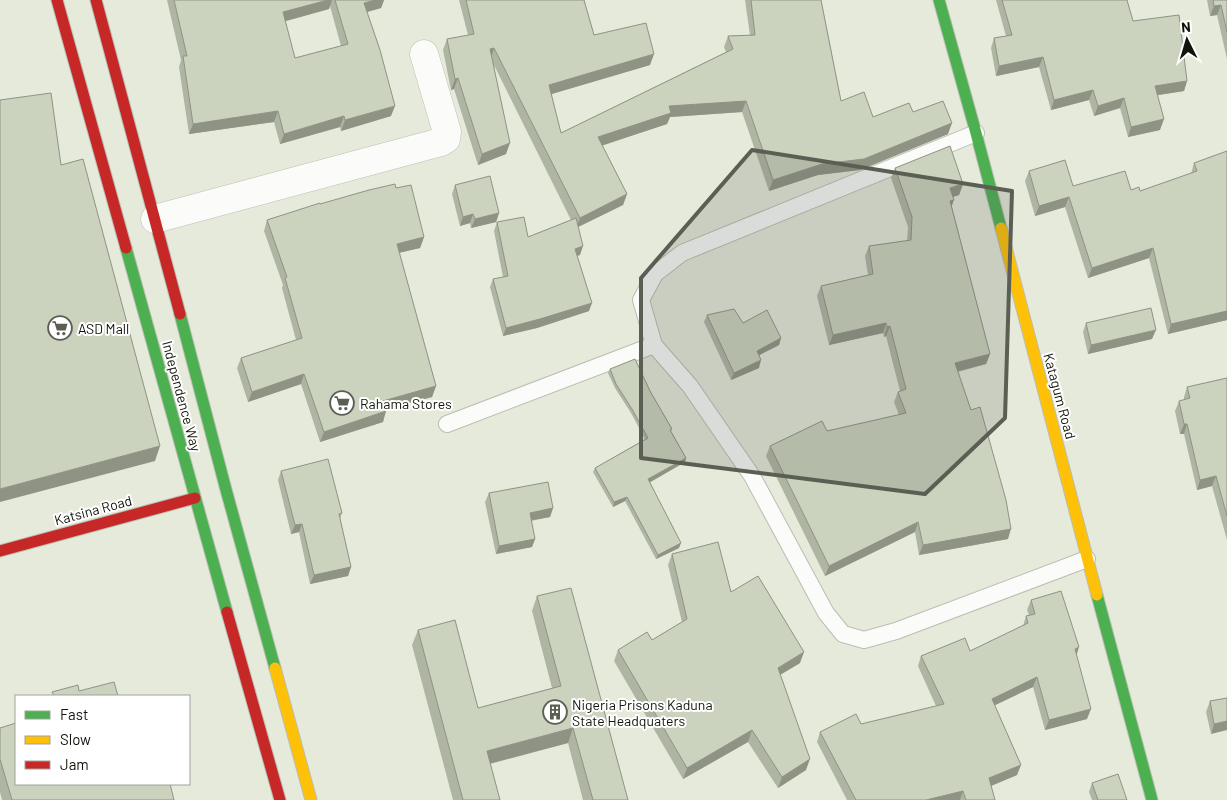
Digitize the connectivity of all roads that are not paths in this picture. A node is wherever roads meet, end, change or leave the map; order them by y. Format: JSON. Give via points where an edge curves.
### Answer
{"nodes":[{"id":1,"x":57,"y":0,"type":"edge"},
{"id":2,"x":96,"y":0,"type":"edge"},
{"id":3,"x":939,"y":0,"type":"edge"},
{"id":4,"x":424,"y":54,"type":"dead end"},
{"id":5,"x":976,"y":133,"type":"junction"},
{"id":6,"x":155,"y":219,"type":"junction"},
{"id":7,"x":654,"y":345,"type":"junction"},
{"id":8,"x":447,"y":424,"type":"dead end"},
{"id":9,"x":195,"y":498,"type":"junction"},
{"id":10,"x":0,"y":551,"type":"edge"},
{"id":11,"x":1087,"y":560,"type":"junction"},
{"id":12,"x":280,"y":800,"type":"edge"},
{"id":13,"x":311,"y":800,"type":"edge"},
{"id":14,"x":1152,"y":800,"type":"edge"}],
"edges":[{"from":1,"to":9,"type":"main road","name":"Independence Way"},
{"from":2,"to":6,"type":"main road","name":"Independence Way"},
{"from":3,"to":5,"type":"main road","name":"Katagum Road"},
{"from":4,"to":6,"type":"street","via":[[447,132],[446,139]]},
{"from":5,"to":7,"type":"lane","via":[[682,253],[655,274],[640,300]]},
{"from":5,"to":11,"type":"main road","name":"Katagum Road"},
{"from":6,"to":13,"type":"main road","name":"Independence Way"},
{"from":7,"to":8,"type":"lane"},
{"from":7,"to":11,"type":"lane","via":[[690,386],[752,476],[826,613],[843,634],[864,640]]},
{"from":9,"to":10,"type":"main road","name":"Katsina Road"},
{"from":9,"to":12,"type":"main road","name":"Independence Way"},
{"from":11,"to":14,"type":"main road","name":"Katagum Road"}]}
